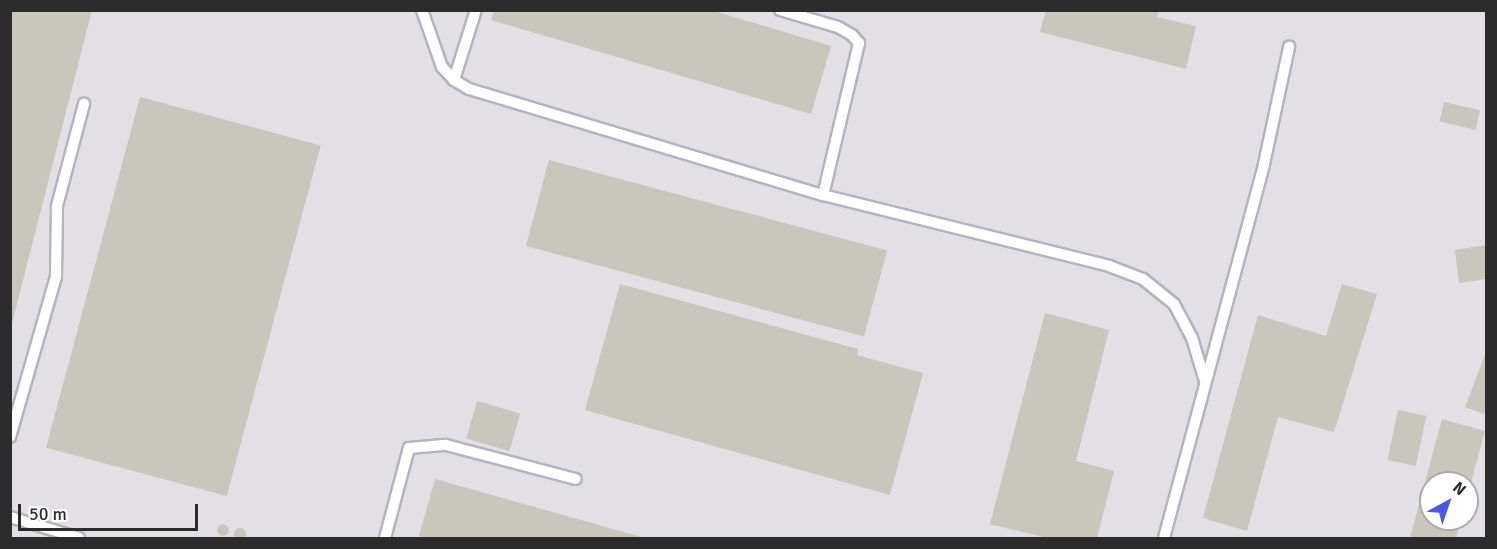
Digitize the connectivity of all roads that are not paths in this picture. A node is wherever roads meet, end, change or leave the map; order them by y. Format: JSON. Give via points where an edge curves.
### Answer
{"nodes":[{"id":1,"x":422,"y":10,"type":"edge"},
{"id":2,"x":476,"y":10,"type":"edge"},
{"id":3,"x":780,"y":10,"type":"edge"},
{"id":4,"x":1289,"y":47,"type":"dead end"},
{"id":5,"x":454,"y":80,"type":"junction"},
{"id":6,"x":84,"y":104,"type":"dead end"},
{"id":7,"x":823,"y":195,"type":"junction"},
{"id":8,"x":1205,"y":381,"type":"junction"},
{"id":9,"x":10,"y":437,"type":"edge"},
{"id":10,"x":576,"y":479,"type":"dead end"},
{"id":11,"x":10,"y":517,"type":"edge"},
{"id":12,"x":79,"y":538,"type":"edge"},
{"id":13,"x":385,"y":538,"type":"edge"},
{"id":14,"x":1164,"y":538,"type":"edge"}],
"edges":[{"from":1,"to":5,"type":"lane","via":[[435,52]]},
{"from":2,"to":5,"type":"lane"},
{"from":3,"to":7,"type":"lane","via":[[838,27],[859,43]]},
{"from":4,"to":8,"type":"lane","via":[[1264,164]]},
{"from":5,"to":7,"type":"lane","via":[[469,89]]},
{"from":6,"to":9,"type":"lane","via":[[57,206],[56,277]]},
{"from":7,"to":8,"type":"lane","via":[[1109,266],[1143,279],[1174,304],[1192,338]]},
{"from":8,"to":14,"type":"lane"},
{"from":10,"to":13,"type":"lane","via":[[446,445],[409,448]]},
{"from":11,"to":12,"type":"lane"}]}
